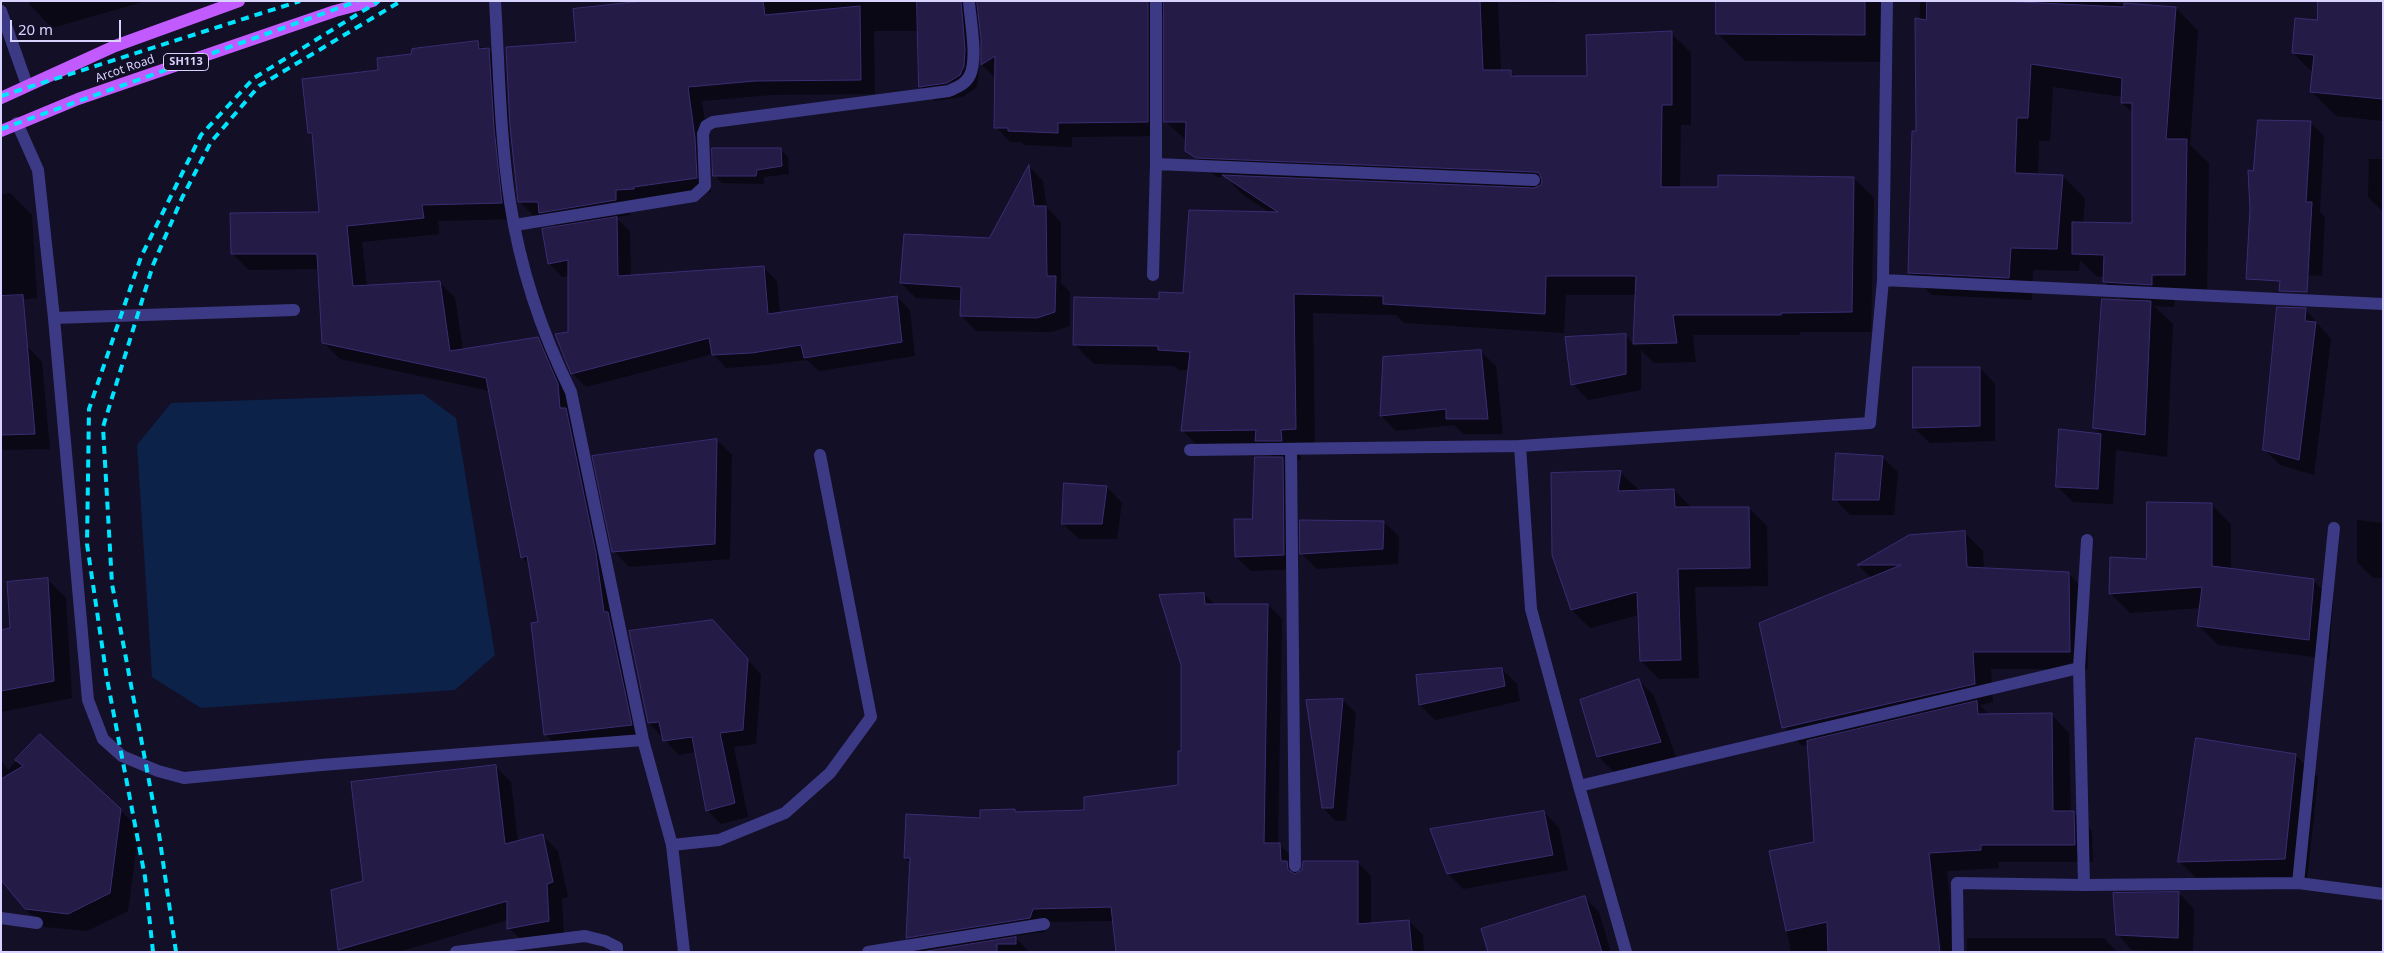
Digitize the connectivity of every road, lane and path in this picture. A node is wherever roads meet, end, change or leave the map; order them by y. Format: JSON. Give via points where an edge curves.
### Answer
{"nodes":[{"id":1,"x":239,"y":1,"type":"edge"},
{"id":2,"x":373,"y":1,"type":"edge"},
{"id":3,"x":495,"y":1,"type":"edge"},
{"id":4,"x":969,"y":1,"type":"edge"},
{"id":5,"x":1156,"y":1,"type":"edge"},
{"id":6,"x":1887,"y":1,"type":"edge"},
{"id":7,"x":1,"y":12,"type":"edge"},
{"id":8,"x":27,"y":85,"type":"junction"},
{"id":9,"x":1,"y":98,"type":"edge"},
{"id":10,"x":17,"y":123,"type":"junction"},
{"id":11,"x":1,"y":131,"type":"edge"},
{"id":12,"x":1156,"y":164,"type":"junction"},
{"id":13,"x":1534,"y":180,"type":"dead end"},
{"id":14,"x":515,"y":225,"type":"junction"},
{"id":15,"x":1153,"y":274,"type":"dead end"},
{"id":16,"x":1883,"y":280,"type":"junction"},
{"id":17,"x":2383,"y":304,"type":"edge"},
{"id":18,"x":294,"y":310,"type":"dead end"},
{"id":19,"x":54,"y":318,"type":"junction"},
{"id":20,"x":1520,"y":446,"type":"junction"},
{"id":21,"x":1190,"y":450,"type":"dead end"},
{"id":22,"x":1291,"y":450,"type":"junction"},
{"id":23,"x":820,"y":455,"type":"dead end"},
{"id":24,"x":2334,"y":528,"type":"dead end"},
{"id":25,"x":2087,"y":540,"type":"dead end"},
{"id":26,"x":2079,"y":668,"type":"junction"},
{"id":27,"x":643,"y":740,"type":"junction"},
{"id":28,"x":1579,"y":786,"type":"junction"},
{"id":29,"x":672,"y":845,"type":"junction"},
{"id":30,"x":1295,"y":866,"type":"dead end"},
{"id":31,"x":2298,"y":883,"type":"junction"},
{"id":32,"x":2084,"y":885,"type":"junction"},
{"id":33,"x":2383,"y":894,"type":"edge"},
{"id":34,"x":1,"y":918,"type":"edge"},
{"id":35,"x":37,"y":923,"type":"dead end"},
{"id":36,"x":1044,"y":924,"type":"dead end"},
{"id":37,"x":456,"y":952,"type":"edge"},
{"id":38,"x":617,"y":952,"type":"edge"},
{"id":39,"x":684,"y":952,"type":"edge"},
{"id":40,"x":868,"y":952,"type":"edge"},
{"id":41,"x":1626,"y":952,"type":"edge"},
{"id":42,"x":1958,"y":952,"type":"edge"}],
"edges":[{"from":1,"to":8,"type":"main road","name":"Arcot Road","via":[[115,46]]},
{"from":2,"to":10,"type":"main road","name":"Arcot Road","number":"SH113","via":[[308,20]]},
{"from":3,"to":14,"type":"street","via":[[503,133]]},
{"from":4,"to":14,"type":"street","via":[[973,64],[970,76],[963,84],[949,91],[713,122],[706,126],[703,134],[705,186],[694,196]]},
{"from":5,"to":12,"type":"street"},
{"from":6,"to":16,"type":"street"},
{"from":7,"to":8,"type":"street"},
{"from":8,"to":9,"type":"main road","name":"Arcot Road"},
{"from":10,"to":11,"type":"main road","name":"Arcot Road","number":"SH113"},
{"from":10,"to":19,"type":"street","via":[[38,170]]},
{"from":12,"to":13,"type":"street"},
{"from":12,"to":15,"type":"street"},
{"from":14,"to":27,"type":"street","via":[[550,349],[571,392]]},
{"from":16,"to":17,"type":"street"},
{"from":16,"to":20,"type":"street","via":[[1870,423]]},
{"from":18,"to":19,"type":"street"},
{"from":19,"to":27,"type":"street","via":[[88,700],[103,738],[122,756],[184,778]]},
{"from":20,"to":22,"type":"street"},
{"from":20,"to":28,"type":"street","via":[[1531,609]]},
{"from":21,"to":22,"type":"street"},
{"from":22,"to":30,"type":"street"},
{"from":23,"to":29,"type":"street","via":[[872,717],[830,773],[785,813],[719,840]]},
{"from":24,"to":31,"type":"street"},
{"from":25,"to":26,"type":"street"},
{"from":26,"to":28,"type":"street"},
{"from":26,"to":32,"type":"street"},
{"from":27,"to":29,"type":"street"},
{"from":28,"to":41,"type":"street"},
{"from":29,"to":39,"type":"street"},
{"from":31,"to":32,"type":"street"},
{"from":31,"to":33,"type":"street"},
{"from":32,"to":42,"type":"street","via":[[1957,883]]},
{"from":34,"to":35,"type":"street"},
{"from":36,"to":40,"type":"street"},
{"from":37,"to":38,"type":"street","via":[[585,936],[617,947]]}]}
